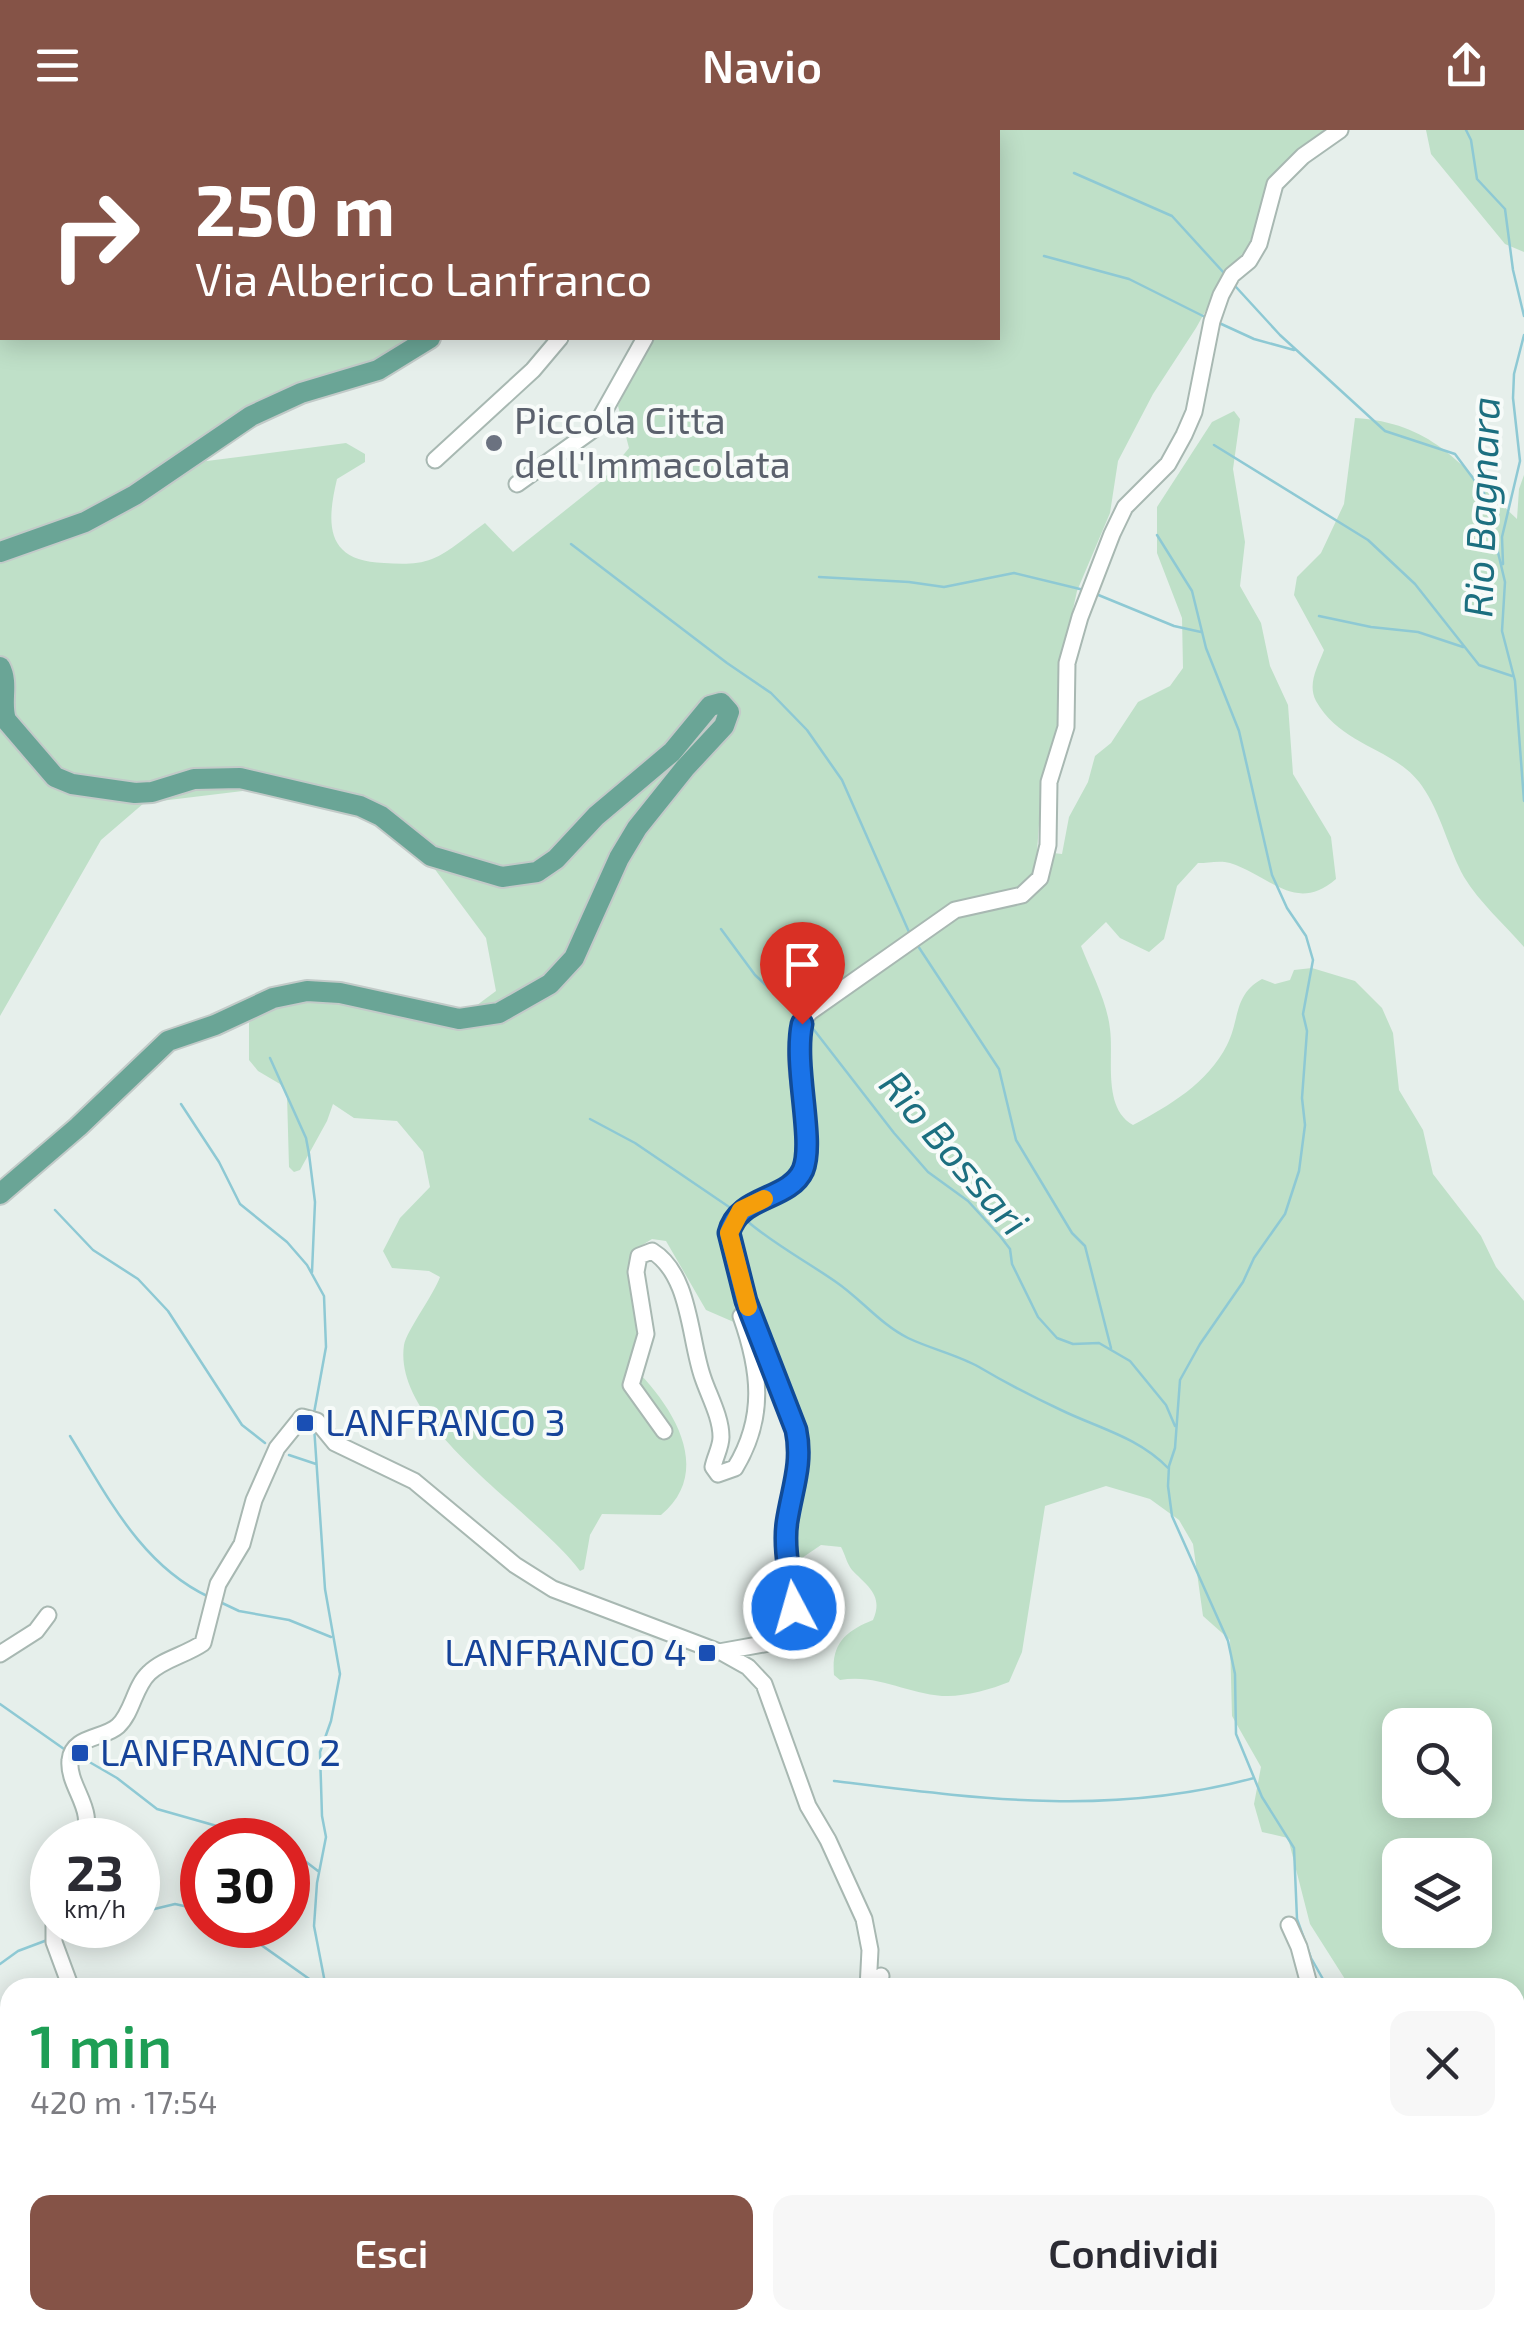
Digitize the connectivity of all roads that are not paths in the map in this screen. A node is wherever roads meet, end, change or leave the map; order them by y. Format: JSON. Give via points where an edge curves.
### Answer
{"nodes":[{"id":1,"x":1340,"y":130,"type":"edge"},
{"id":2,"x":427,"y":340,"type":"edge"},
{"id":3,"x":558,"y":340,"type":"edge"},
{"id":4,"x":644,"y":340,"type":"edge"},
{"id":5,"x":434,"y":460,"type":"dead end"},
{"id":6,"x":517,"y":484,"type":"dead end"},
{"id":7,"x":0,"y":552,"type":"edge"},
{"id":8,"x":0,"y":667,"type":"edge"},
{"id":9,"x":0,"y":1194,"type":"edge"},
{"id":10,"x":746,"y":1301,"type":"junction"},
{"id":11,"x":664,"y":1430,"type":"dead end"},
{"id":12,"x":48,"y":1615,"type":"dead end"},
{"id":13,"x":719,"y":1652,"type":"junction"},
{"id":14,"x":0,"y":1654,"type":"edge"},
{"id":15,"x":87,"y":1818,"type":"edge"},
{"id":16,"x":1289,"y":1925,"type":"dead end"},
{"id":17,"x":56,"y":1948,"type":"edge"},
{"id":18,"x":67,"y":1978,"type":"edge"},
{"id":19,"x":875,"y":1978,"type":"edge"},
{"id":20,"x":1307,"y":1978,"type":"edge"}],
"edges":[{"from":1,"to":10,"type":"street","via":[[1276,184],[1259,244],[1220,296],[1184,434],[1168,464],[1125,507],[1112,534],[1067,662],[1066,727],[1049,782],[1040,878],[1022,895],[955,910],[804,1019],[798,1055],[803,1169],[794,1181],[741,1210],[730,1229]]},
{"from":2,"to":7,"type":"main road","via":[[378,370],[251,416],[85,522]]},
{"from":3,"to":5,"type":"street"},
{"from":4,"to":6,"type":"street","via":[[594,429]]},
{"from":8,"to":9,"type":"main road","via":[[6,720],[56,777],[72,784],[135,793],[194,779],[240,778],[360,806],[432,856],[502,878],[537,872],[556,859],[672,752],[710,706],[721,704],[728,712],[724,726],[637,828],[574,958],[550,984],[499,1013],[459,1019],[340,992],[273,998],[168,1042]]},
{"from":10,"to":11,"type":"street","via":[[739,1309],[752,1357],[757,1419],[735,1468],[718,1474],[720,1428],[693,1326],[666,1263],[652,1251],[637,1260],[646,1334],[631,1385]]},
{"from":10,"to":13,"type":"street","via":[[800,1452],[786,1525],[794,1608],[788,1629],[774,1642]]},
{"from":12,"to":14,"type":"street"},
{"from":13,"to":15,"type":"street","via":[[553,1589],[414,1482],[335,1443],[318,1421],[302,1417],[269,1466],[242,1544],[218,1584],[202,1643],[150,1672],[118,1726],[76,1745],[69,1762]]},
{"from":13,"to":19,"type":"street","via":[[764,1684],[808,1806],[864,1918]]},
{"from":16,"to":20,"type":"street"},
{"from":17,"to":18,"type":"street"}]}
